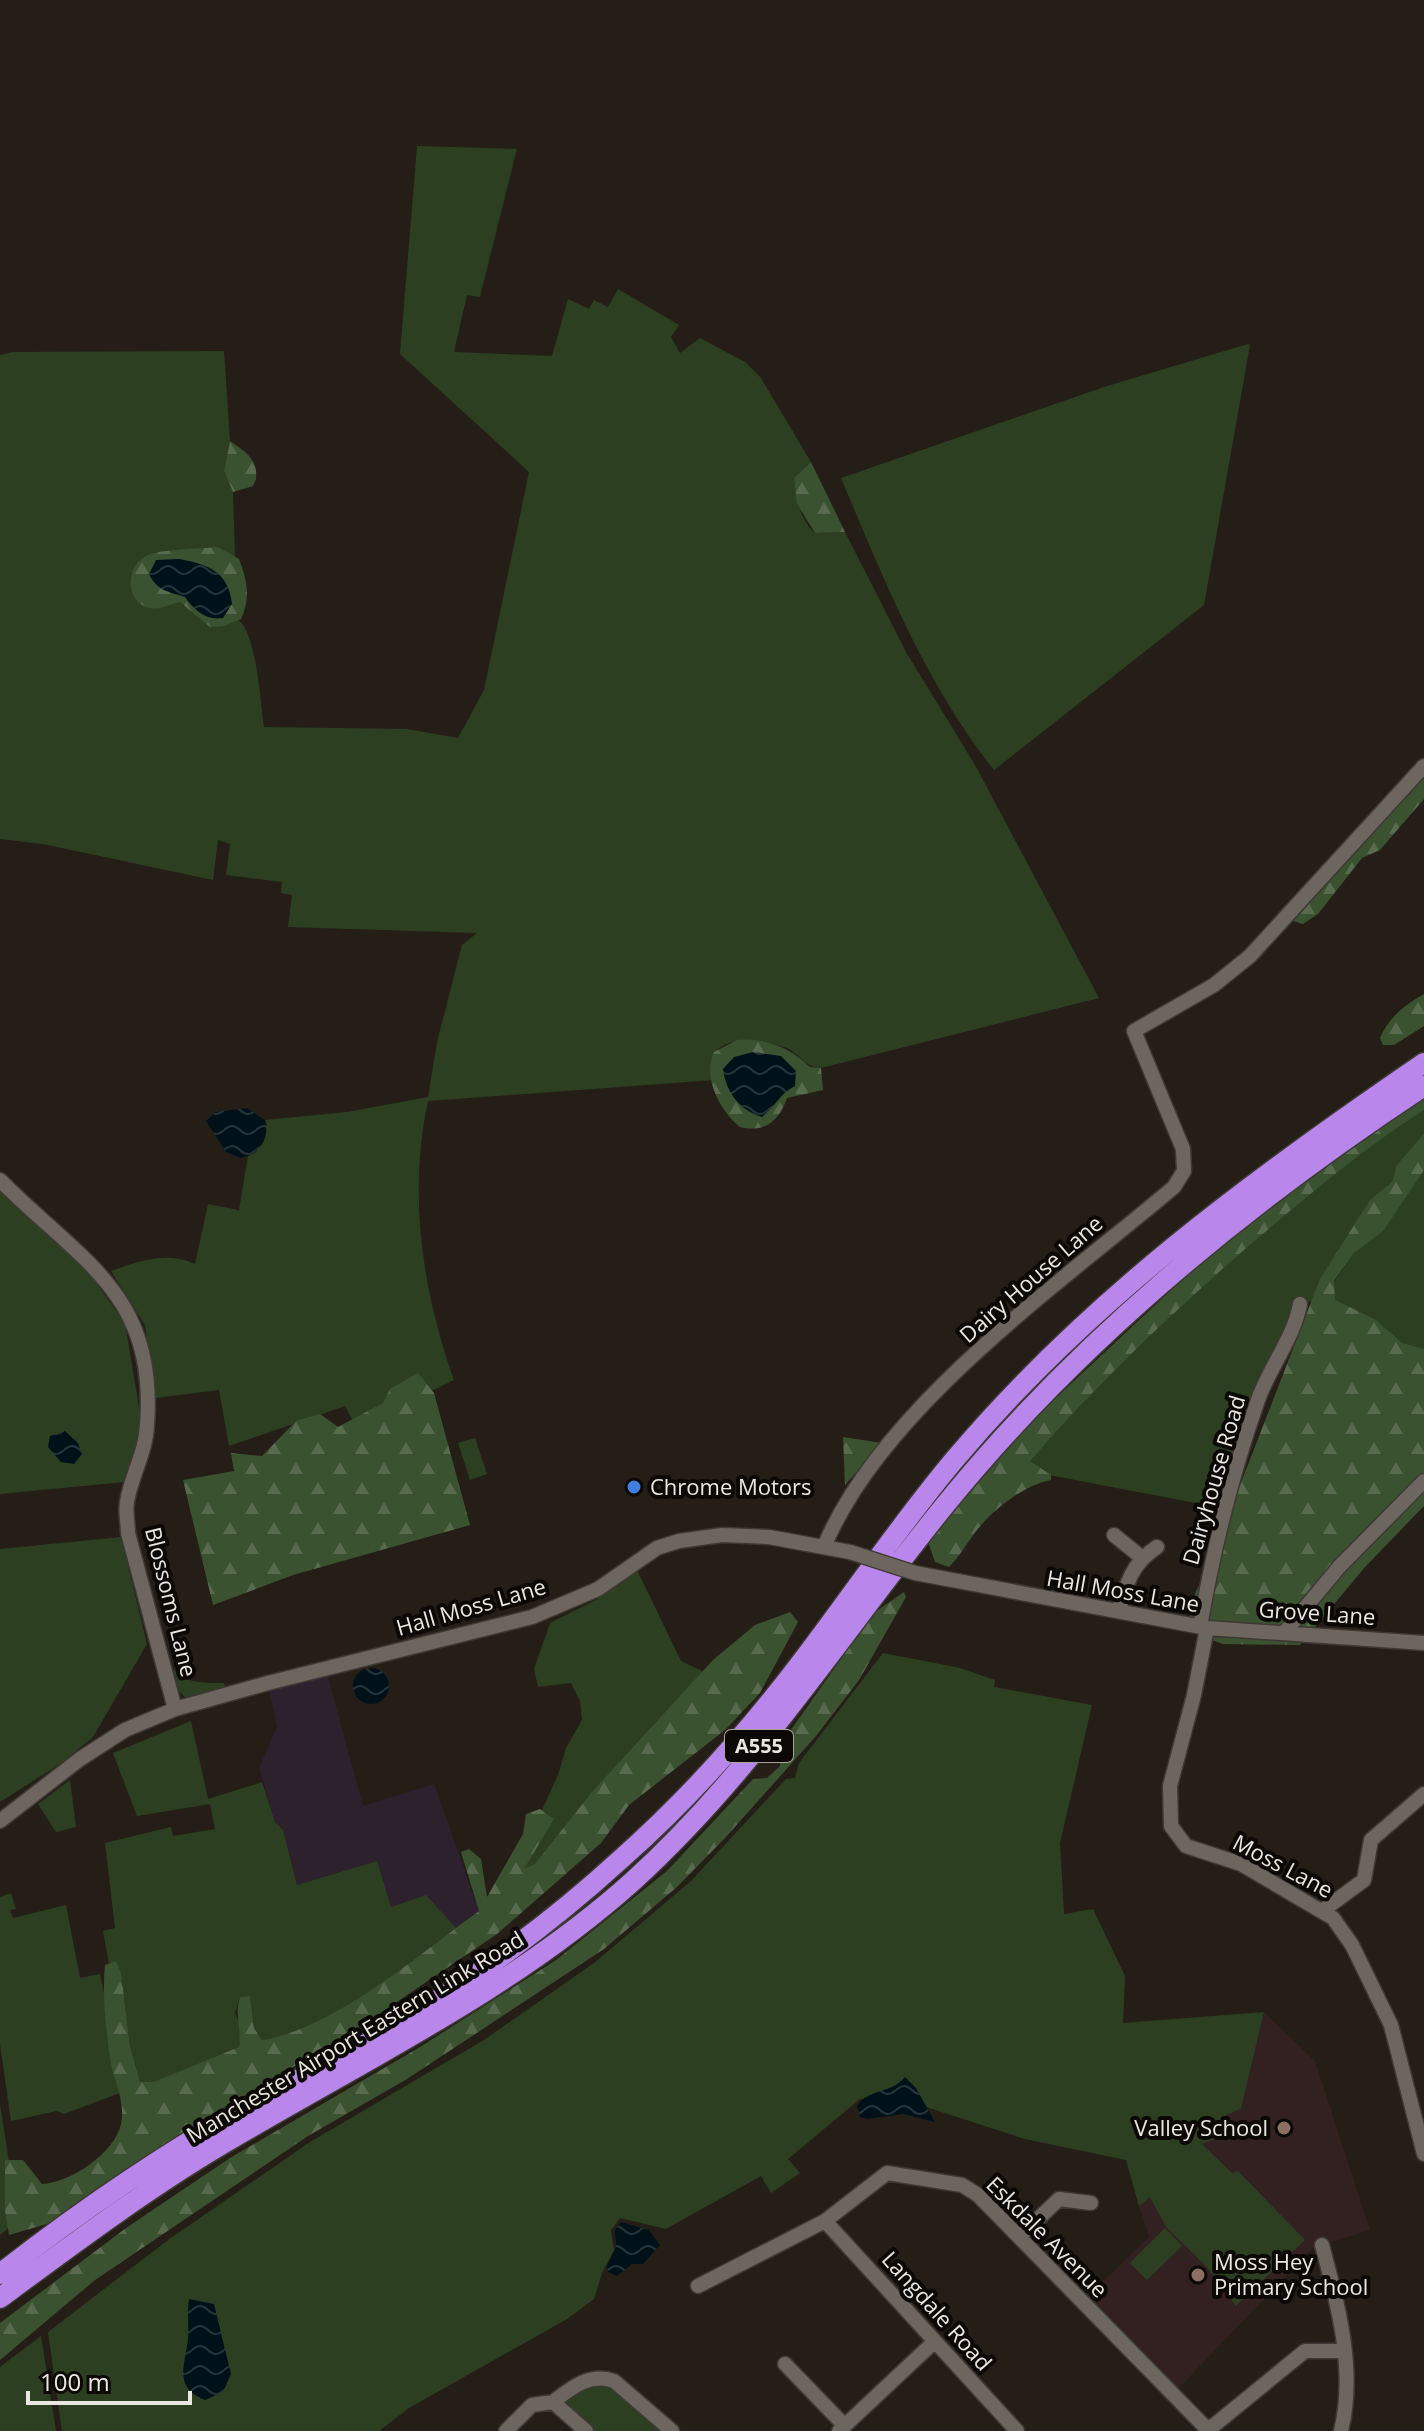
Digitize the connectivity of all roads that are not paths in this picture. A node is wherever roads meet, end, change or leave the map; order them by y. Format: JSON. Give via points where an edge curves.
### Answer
{"nodes":[{"id":1,"x":1424,"y":766,"type":"edge"},
{"id":2,"x":1424,"y":1063,"type":"edge"},
{"id":3,"x":1424,"y":1086,"type":"edge"},
{"id":4,"x":0,"y":1180,"type":"edge"},
{"id":5,"x":1300,"y":1304,"type":"dead end"},
{"id":6,"x":1424,"y":1481,"type":"edge"},
{"id":7,"x":1114,"y":1535,"type":"dead end"},
{"id":8,"x":824,"y":1547,"type":"junction"},
{"id":9,"x":1157,"y":1547,"type":"dead end"},
{"id":10,"x":1141,"y":1557,"type":"junction"},
{"id":11,"x":1119,"y":1611,"type":"junction"},
{"id":12,"x":1204,"y":1628,"type":"junction"},
{"id":13,"x":1285,"y":1632,"type":"junction"},
{"id":14,"x":1424,"y":1643,"type":"edge"},
{"id":15,"x":175,"y":1709,"type":"junction"},
{"id":16,"x":1424,"y":1794,"type":"edge"},
{"id":17,"x":0,"y":1821,"type":"edge"},
{"id":18,"x":1322,"y":1911,"type":"junction"},
{"id":19,"x":1418,"y":2093,"type":"edge"},
{"id":20,"x":1424,"y":2154,"type":"edge"},
{"id":21,"x":1091,"y":2203,"type":"dead end"},
{"id":22,"x":825,"y":2221,"type":"junction"},
{"id":23,"x":1019,"y":2237,"type":"junction"},
{"id":24,"x":1322,"y":2245,"type":"dead end"},
{"id":25,"x":0,"y":2274,"type":"edge"},
{"id":26,"x":698,"y":2286,"type":"dead end"},
{"id":27,"x":0,"y":2298,"type":"edge"},
{"id":28,"x":934,"y":2342,"type":"junction"},
{"id":29,"x":1344,"y":2351,"type":"junction"},
{"id":30,"x":785,"y":2364,"type":"dead end"},
{"id":31,"x":553,"y":2402,"type":"junction"},
{"id":32,"x":841,"y":2428,"type":"edge"},
{"id":33,"x":506,"y":2431,"type":"edge"},
{"id":34,"x":586,"y":2431,"type":"edge"},
{"id":35,"x":672,"y":2431,"type":"edge"},
{"id":36,"x":1017,"y":2431,"type":"edge"},
{"id":37,"x":1208,"y":2431,"type":"edge"},
{"id":38,"x":1341,"y":2431,"type":"edge"}],
"edges":[{"from":1,"to":8,"type":"street","name":"Dairy House Lane","via":[[1250,956],[1214,985],[1134,1031],[1183,1149],[1184,1171],[1174,1187],[1087,1255],[912,1417],[852,1493]]},
{"from":2,"to":25,"type":"highway","name":"Manchester Airport Eastern Link Road","number":"A555","via":[[1215,1212],[1065,1341],[956,1458],[754,1722],[680,1804],[588,1888],[446,1994],[168,2155]]},
{"from":3,"to":27,"type":"highway","name":"Manchester Airport Eastern Link Road","number":"A555","via":[[1216,1237],[1043,1396],[941,1510],[723,1792],[632,1882],[561,1939],[455,2009],[220,2145]]},
{"from":4,"to":15,"type":"street","name":"Blossoms Lane","via":[[73,1246],[132,1316],[147,1378],[148,1426],[126,1504],[128,1533]]},
{"from":5,"to":12,"type":"street","name":"Dairyhouse Road","via":[[1243,1444],[1224,1509]]},
{"from":6,"to":13,"type":"street","via":[[1339,1567]]},
{"from":7,"to":10,"type":"street"},
{"from":8,"to":11,"type":"street","name":"Hall Moss Lane","bridge":true,"via":[[915,1573]]},
{"from":8,"to":15,"type":"street","name":"Hall Moss Lane","via":[[738,1535],[679,1541],[657,1548],[598,1589],[532,1617]]},
{"from":9,"to":10,"type":"street"},
{"from":10,"to":11,"type":"street","via":[[1126,1582]]},
{"from":11,"to":12,"type":"street","name":"Hall Moss Lane"},
{"from":12,"to":13,"type":"street","name":"Grove Lane"},
{"from":12,"to":18,"type":"street","name":"Moss Lane","via":[[1194,1695],[1170,1786],[1171,1826],[1186,1846],[1241,1864]]},
{"from":13,"to":14,"type":"street","name":"Grove Lane"},
{"from":15,"to":17,"type":"street","name":"Hall Moss Lane","via":[[125,1730]]},
{"from":16,"to":18,"type":"street","via":[[1371,1840],[1364,1880]]},
{"from":18,"to":19,"type":"street","name":"Moss Lane","via":[[1352,1945]]},
{"from":19,"to":20,"type":"street","name":"Moss Lane"},
{"from":21,"to":23,"type":"street","via":[[1059,2199]]},
{"from":22,"to":23,"type":"street","name":"Eskdale Avenue","via":[[892,2172],[970,2189]]},
{"from":22,"to":26,"type":"street","name":"Eskdale Avenue"},
{"from":22,"to":28,"type":"street","name":"Langdale Road"},
{"from":23,"to":37,"type":"street","name":"Eskdale Avenue"},
{"from":24,"to":29,"type":"street"},
{"from":28,"to":32,"type":"street"},
{"from":28,"to":36,"type":"street","name":"Langdale Road"},
{"from":29,"to":37,"type":"street","via":[[1305,2351]]},
{"from":29,"to":38,"type":"street","via":[[1346,2413]]},
{"from":30,"to":32,"type":"street"},
{"from":31,"to":33,"type":"street","via":[[532,2405]]},
{"from":31,"to":34,"type":"street"},
{"from":31,"to":35,"type":"street","via":[[593,2377],[604,2377]]}]}
